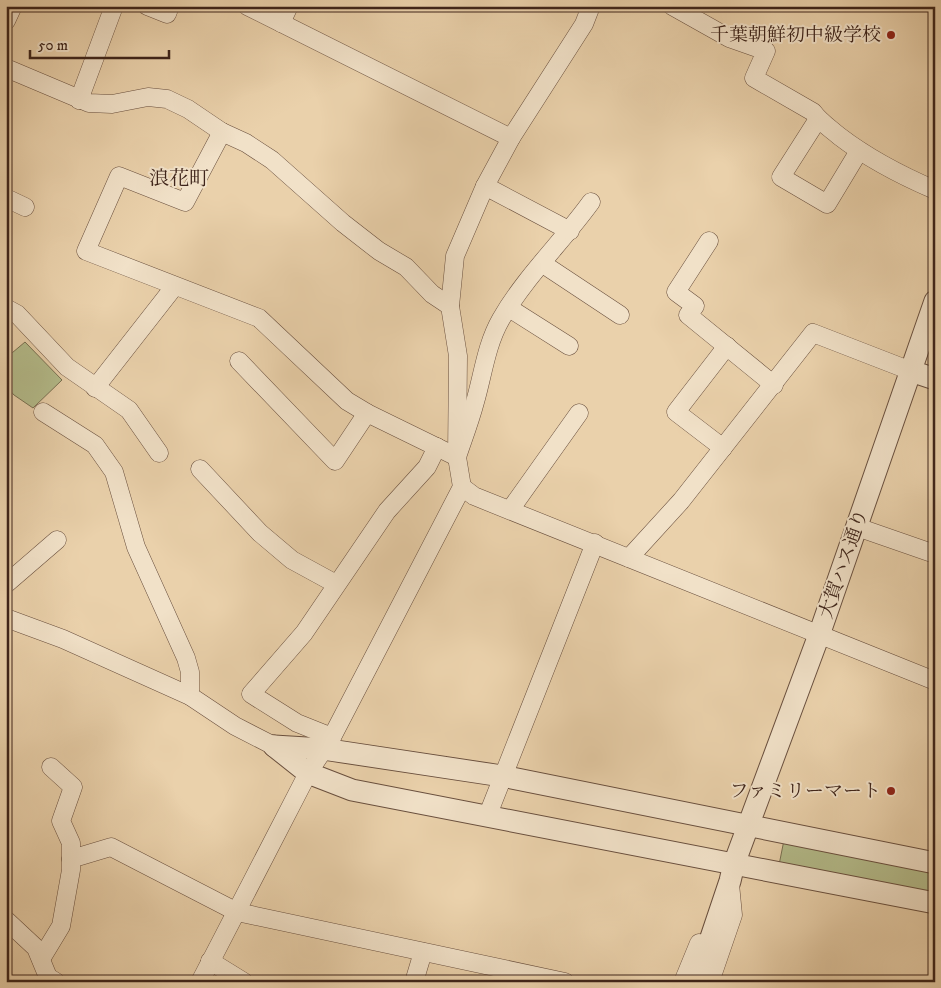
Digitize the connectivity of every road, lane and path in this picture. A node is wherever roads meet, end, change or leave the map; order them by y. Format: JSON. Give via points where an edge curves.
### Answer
{"nodes":[{"id":1,"x":13,"y":6,"type":"edge"},
{"id":2,"x":114,"y":6,"type":"edge"},
{"id":3,"x":147,"y":6,"type":"edge"},
{"id":4,"x":170,"y":6,"type":"edge"},
{"id":5,"x":247,"y":6,"type":"edge"},
{"id":6,"x":289,"y":6,"type":"edge"},
{"id":7,"x":586,"y":8,"type":"edge"},
{"id":8,"x":678,"y":8,"type":"edge"},
{"id":9,"x":6,"y":21,"type":"edge"},
{"id":10,"x":281,"y":23,"type":"junction"},
{"id":11,"x":6,"y":68,"type":"edge"},
{"id":12,"x":80,"y":100,"type":"junction"},
{"id":13,"x":818,"y":119,"type":"junction"},
{"id":14,"x":222,"y":132,"type":"junction"},
{"id":15,"x":511,"y":138,"type":"junction"},
{"id":16,"x":859,"y":151,"type":"junction"},
{"id":17,"x":485,"y":186,"type":"junction"},
{"id":18,"x":935,"y":190,"type":"edge"},
{"id":19,"x":6,"y":198,"type":"edge"},
{"id":20,"x":591,"y":202,"type":"dead end"},
{"id":21,"x":25,"y":207,"type":"dead end"},
{"id":22,"x":570,"y":231,"type":"junction"},
{"id":23,"x":709,"y":241,"type":"dead end"},
{"id":24,"x":543,"y":264,"type":"junction"},
{"id":25,"x":174,"y":287,"type":"junction"},
{"id":26,"x":935,"y":301,"type":"edge"},
{"id":27,"x":450,"y":306,"type":"junction"},
{"id":28,"x":6,"y":308,"type":"edge"},
{"id":29,"x":508,"y":308,"type":"junction"},
{"id":30,"x":620,"y":315,"type":"dead end"},
{"id":31,"x":569,"y":346,"type":"dead end"},
{"id":32,"x":727,"y":346,"type":"junction"},
{"id":33,"x":239,"y":361,"type":"dead end"},
{"id":34,"x":911,"y":371,"type":"junction"},
{"id":35,"x":935,"y":379,"type":"edge"},
{"id":36,"x":774,"y":384,"type":"junction"},
{"id":37,"x":95,"y":388,"type":"junction"},
{"id":38,"x":43,"y":412,"type":"dead end"},
{"id":39,"x":367,"y":413,"type":"junction"},
{"id":40,"x":579,"y":413,"type":"dead end"},
{"id":41,"x":437,"y":447,"type":"junction"},
{"id":42,"x":723,"y":448,"type":"junction"},
{"id":43,"x":159,"y":453,"type":"dead end"},
{"id":44,"x":457,"y":457,"type":"junction"},
{"id":45,"x":200,"y":469,"type":"dead end"},
{"id":46,"x":462,"y":487,"type":"junction"},
{"id":47,"x":510,"y":510,"type":"junction"},
{"id":48,"x":857,"y":527,"type":"junction"},
{"id":49,"x":57,"y":540,"type":"dead end"},
{"id":50,"x":595,"y":543,"type":"junction"},
{"id":51,"x":929,"y":552,"type":"dead end"},
{"id":52,"x":629,"y":558,"type":"junction"},
{"id":53,"x":6,"y":584,"type":"edge"},
{"id":54,"x":336,"y":584,"type":"junction"},
{"id":55,"x":6,"y":618,"type":"edge"},
{"id":56,"x":819,"y":636,"type":"junction"},
{"id":57,"x":935,"y":681,"type":"edge"},
{"id":58,"x":190,"y":696,"type":"junction"},
{"id":59,"x":328,"y":743,"type":"junction"},
{"id":60,"x":274,"y":746,"type":"junction"},
{"id":61,"x":51,"y":767,"type":"dead end"},
{"id":62,"x":308,"y":773,"type":"junction"},
{"id":63,"x":502,"y":776,"type":"junction"},
{"id":64,"x":487,"y":817,"type":"junction"},
{"id":65,"x":750,"y":826,"type":"junction"},
{"id":66,"x":71,"y":859,"type":"junction"},
{"id":67,"x":935,"y":863,"type":"edge"},
{"id":68,"x":732,"y":873,"type":"junction"},
{"id":69,"x":935,"y":903,"type":"edge"},
{"id":70,"x":237,"y":912,"type":"junction"},
{"id":71,"x":6,"y":920,"type":"edge"},
{"id":72,"x":423,"y":952,"type":"junction"},
{"id":73,"x":40,"y":959,"type":"junction"},
{"id":74,"x":210,"y":961,"type":"junction"},
{"id":75,"x":56,"y":982,"type":"edge"},
{"id":76,"x":200,"y":982,"type":"edge"},
{"id":77,"x":244,"y":982,"type":"edge"},
{"id":78,"x":414,"y":982,"type":"edge"},
{"id":79,"x":565,"y":982,"type":"edge"},
{"id":80,"x":683,"y":982,"type":"edge"},
{"id":81,"x":696,"y":982,"type":"edge"},
{"id":82,"x":710,"y":982,"type":"edge"}],
"edges":[{"from":1,"to":9,"type":"street"},
{"from":2,"to":12,"type":"street"},
{"from":3,"to":4,"type":"street","via":[[167,14]]},
{"from":5,"to":10,"type":"street"},
{"from":6,"to":10,"type":"street"},
{"from":7,"to":15,"type":"street","via":[[584,24]]},
{"from":8,"to":13,"type":"street","via":[[729,38],[766,51],[754,78],[813,112]]},
{"from":10,"to":15,"type":"street"},
{"from":11,"to":12,"type":"street"},
{"from":12,"to":14,"type":"street","via":[[112,104],[148,97],[167,99]]},
{"from":13,"to":16,"type":"street"},
{"from":13,"to":16,"type":"street","via":[[781,177],[827,204]]},
{"from":14,"to":25,"type":"street","via":[[185,202],[119,176],[86,251]]},
{"from":14,"to":27,"type":"street","via":[[272,160],[343,223],[406,267],[432,294]]},
{"from":15,"to":17,"type":"street"},
{"from":16,"to":18,"type":"street","via":[[898,174]]},
{"from":17,"to":22,"type":"street"},
{"from":17,"to":27,"type":"street","via":[[455,256]]},
{"from":19,"to":21,"type":"street"},
{"from":20,"to":22,"type":"street"},
{"from":22,"to":24,"type":"street"},
{"from":23,"to":32,"type":"street","via":[[676,292],[695,306],[688,316]]},
{"from":24,"to":29,"type":"street"},
{"from":24,"to":30,"type":"street"},
{"from":25,"to":37,"type":"street"},
{"from":25,"to":39,"type":"street","via":[[259,318],[347,401]]},
{"from":26,"to":34,"type":"street","name":"大賀ハス通り"},
{"from":27,"to":44,"type":"street","via":[[458,356]]},
{"from":28,"to":37,"type":"street","via":[[17,314],[67,368]]},
{"from":29,"to":31,"type":"street"},
{"from":29,"to":44,"type":"street","via":[[489,345]]},
{"from":32,"to":36,"type":"street"},
{"from":32,"to":42,"type":"street","via":[[676,412]]},
{"from":33,"to":39,"type":"street","via":[[335,462]]},
{"from":34,"to":35,"type":"street"},
{"from":34,"to":36,"type":"street","via":[[813,333]]},
{"from":34,"to":48,"type":"street","name":"大賀ハス通り"},
{"from":36,"to":42,"type":"street"},
{"from":37,"to":43,"type":"street","via":[[129,410]]},
{"from":38,"to":58,"type":"street","via":[[95,445],[114,472],[136,547],[186,658],[190,672]]},
{"from":39,"to":41,"type":"street"},
{"from":40,"to":47,"type":"street"},
{"from":41,"to":44,"type":"street"},
{"from":41,"to":54,"type":"street","via":[[427,467],[387,511]]},
{"from":42,"to":52,"type":"street","via":[[681,501]]},
{"from":44,"to":46,"type":"street"},
{"from":45,"to":54,"type":"street","via":[[260,533],[292,560]]},
{"from":46,"to":47,"type":"street","via":[[474,496]]},
{"from":46,"to":59,"type":"street"},
{"from":47,"to":50,"type":"street"},
{"from":48,"to":51,"type":"street"},
{"from":48,"to":56,"type":"street","name":"大賀ハス通り"},
{"from":49,"to":53,"type":"street"},
{"from":50,"to":52,"type":"street"},
{"from":50,"to":63,"type":"street"},
{"from":52,"to":56,"type":"street"},
{"from":54,"to":59,"type":"street","via":[[304,633],[251,694]]},
{"from":55,"to":58,"type":"street","via":[[63,639]]},
{"from":56,"to":57,"type":"street"},
{"from":56,"to":65,"type":"street","name":"大賀ハス通り"},
{"from":58,"to":60,"type":"street","via":[[235,726]]},
{"from":59,"to":60,"type":"street"},
{"from":59,"to":62,"type":"street"},
{"from":59,"to":63,"type":"street"},
{"from":60,"to":62,"type":"street"},
{"from":61,"to":66,"type":"street","via":[[73,788],[61,821],[71,843]]},
{"from":62,"to":64,"type":"street","via":[[352,790]]},
{"from":62,"to":70,"type":"street"},
{"from":63,"to":64,"type":"street"},
{"from":63,"to":65,"type":"street"},
{"from":64,"to":68,"type":"street"},
{"from":65,"to":67,"type":"street"},
{"from":65,"to":68,"type":"street","name":"大賀ハス通り"},
{"from":66,"to":70,"type":"street","via":[[111,847]]},
{"from":66,"to":73,"type":"street","via":[[61,926]]},
{"from":68,"to":69,"type":"street"},
{"from":68,"to":80,"type":"street","via":[[709,910]]},
{"from":68,"to":81,"type":"street","name":"大賀ハス通り"},
{"from":68,"to":82,"type":"street","via":[[733,914]]},
{"from":70,"to":72,"type":"street"},
{"from":70,"to":74,"type":"street"},
{"from":71,"to":73,"type":"street","via":[[36,948]]},
{"from":72,"to":78,"type":"street"},
{"from":72,"to":79,"type":"street"},
{"from":73,"to":75,"type":"street","via":[[48,977]]},
{"from":74,"to":76,"type":"street"},
{"from":74,"to":77,"type":"street"}]}
